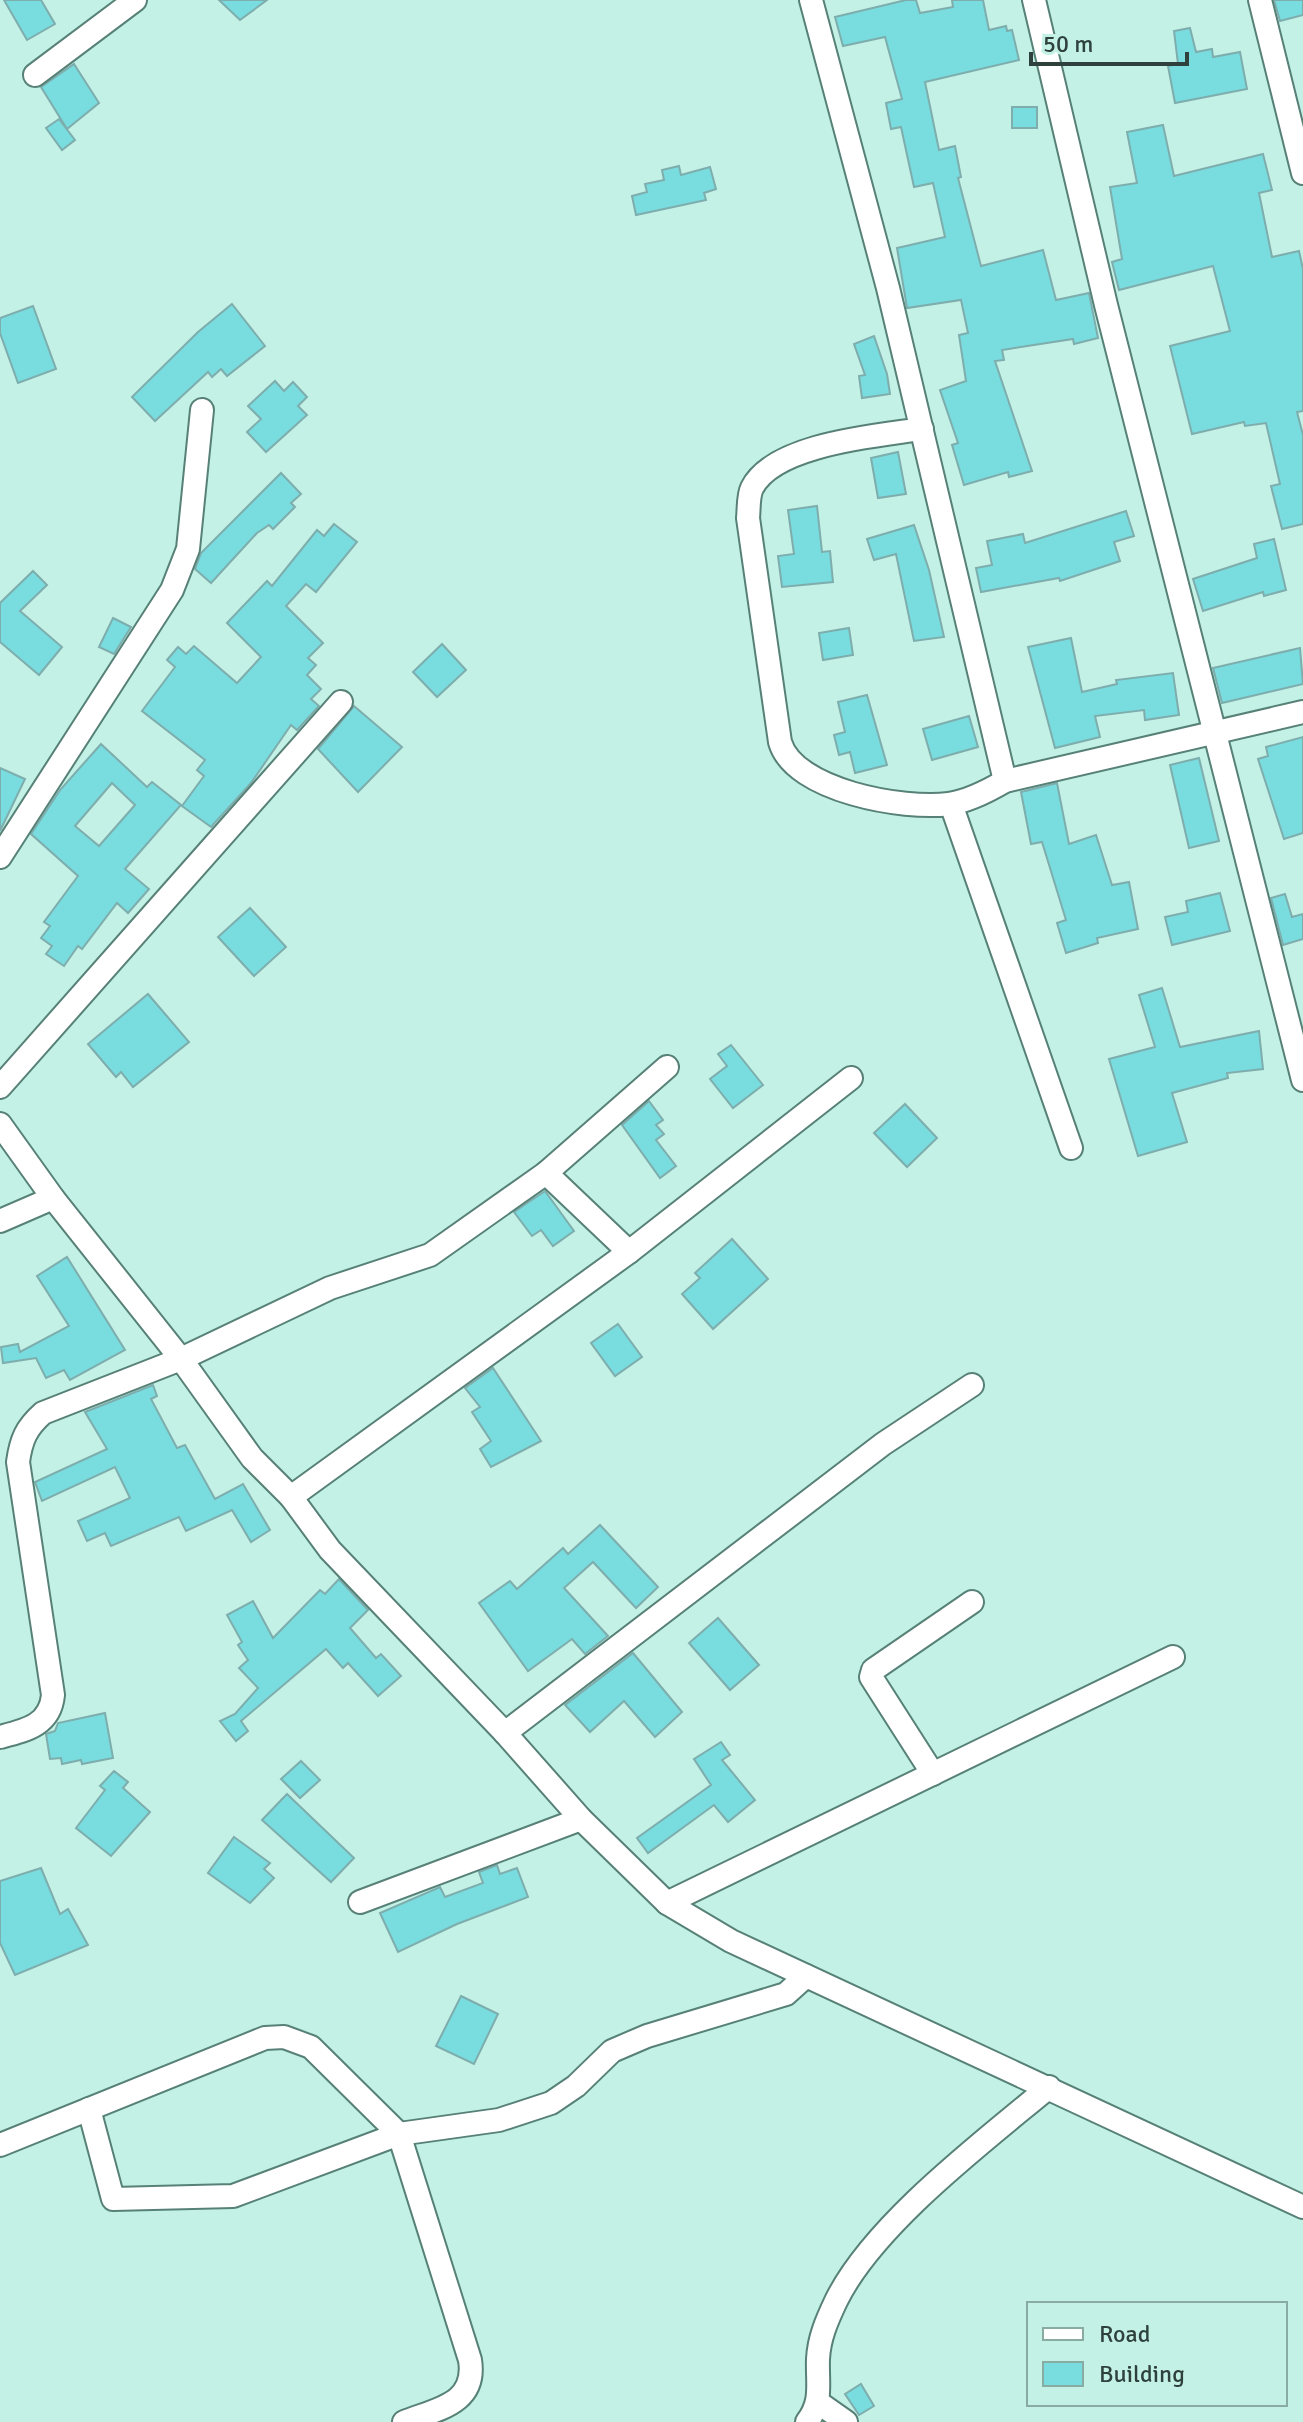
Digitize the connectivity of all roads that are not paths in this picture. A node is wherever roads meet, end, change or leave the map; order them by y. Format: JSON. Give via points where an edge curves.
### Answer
{"nodes":[{"id":1,"x":135,"y":0,"type":"edge"},
{"id":2,"x":811,"y":0,"type":"edge"},
{"id":3,"x":1034,"y":0,"type":"edge"},
{"id":4,"x":1260,"y":0,"type":"edge"},
{"id":5,"x":35,"y":75,"type":"dead end"},
{"id":6,"x":1303,"y":173,"type":"edge"},
{"id":7,"x":202,"y":410,"type":"dead end"},
{"id":8,"x":922,"y":429,"type":"junction"},
{"id":9,"x":341,"y":702,"type":"dead end"},
{"id":10,"x":1303,"y":712,"type":"edge"},
{"id":11,"x":1215,"y":734,"type":"junction"},
{"id":12,"x":1005,"y":781,"type":"junction"},
{"id":13,"x":951,"y":804,"type":"junction"},
{"id":14,"x":0,"y":857,"type":"edge"},
{"id":15,"x":667,"y":1067,"type":"dead end"},
{"id":16,"x":851,"y":1078,"type":"dead end"},
{"id":17,"x":1303,"y":1080,"type":"edge"},
{"id":18,"x":0,"y":1087,"type":"edge"},
{"id":19,"x":0,"y":1124,"type":"edge"},
{"id":20,"x":1071,"y":1148,"type":"dead end"},
{"id":21,"x":546,"y":1173,"type":"junction"},
{"id":22,"x":53,"y":1198,"type":"junction"},
{"id":23,"x":0,"y":1221,"type":"edge"},
{"id":24,"x":629,"y":1252,"type":"junction"},
{"id":25,"x":181,"y":1359,"type":"junction"},
{"id":26,"x":972,"y":1385,"type":"dead end"},
{"id":27,"x":291,"y":1497,"type":"junction"},
{"id":28,"x":972,"y":1602,"type":"dead end"},
{"id":29,"x":1173,"y":1657,"type":"dead end"},
{"id":30,"x":505,"y":1733,"type":"junction"},
{"id":31,"x":0,"y":1737,"type":"edge"},
{"id":32,"x":933,"y":1774,"type":"junction"},
{"id":33,"x":581,"y":1819,"type":"junction"},
{"id":34,"x":360,"y":1902,"type":"dead end"},
{"id":35,"x":667,"y":1903,"type":"junction"},
{"id":36,"x":806,"y":1976,"type":"junction"},
{"id":37,"x":1049,"y":2087,"type":"junction"},
{"id":38,"x":89,"y":2109,"type":"junction"},
{"id":39,"x":399,"y":2134,"type":"junction"},
{"id":40,"x":0,"y":2145,"type":"edge"},
{"id":41,"x":1303,"y":2207,"type":"edge"},
{"id":42,"x":819,"y":2403,"type":"junction"},
{"id":43,"x":404,"y":2422,"type":"edge"},
{"id":44,"x":807,"y":2422,"type":"edge"},
{"id":45,"x":846,"y":2422,"type":"edge"}],
"edges":[{"from":1,"to":5,"type":"street"},
{"from":2,"to":8,"type":"street"},
{"from":3,"to":11,"type":"street"},
{"from":4,"to":6,"type":"street"},
{"from":7,"to":14,"type":"street","via":[[188,549],[172,590]]},
{"from":8,"to":12,"type":"street"},
{"from":8,"to":13,"type":"street","via":[[843,442],[774,462],[750,491],[748,518],[784,756],[807,775],[867,797],[911,806]]},
{"from":9,"to":18,"type":"street"},
{"from":10,"to":11,"type":"street"},
{"from":11,"to":12,"type":"street"},
{"from":11,"to":17,"type":"street"},
{"from":12,"to":13,"type":"street"},
{"from":13,"to":20,"type":"street"},
{"from":15,"to":21,"type":"street"},
{"from":16,"to":24,"type":"street"},
{"from":19,"to":22,"type":"street"},
{"from":21,"to":24,"type":"street"},
{"from":21,"to":25,"type":"street","via":[[430,1255],[330,1288]]},
{"from":22,"to":23,"type":"street"},
{"from":22,"to":25,"type":"street"},
{"from":24,"to":27,"type":"street"},
{"from":25,"to":27,"type":"street","via":[[252,1458]]},
{"from":25,"to":31,"type":"street","via":[[43,1413],[28,1426],[18,1462],[53,1695],[51,1712],[41,1723]]},
{"from":26,"to":30,"type":"street","via":[[883,1444]]},
{"from":27,"to":30,"type":"street","via":[[330,1550]]},
{"from":28,"to":32,"type":"street","via":[[873,1670],[871,1677]]},
{"from":29,"to":32,"type":"street"},
{"from":30,"to":33,"type":"street"},
{"from":32,"to":35,"type":"street"},
{"from":33,"to":34,"type":"street"},
{"from":33,"to":35,"type":"street"},
{"from":35,"to":36,"type":"street"},
{"from":36,"to":37,"type":"street"},
{"from":36,"to":39,"type":"street","via":[[786,1994],[612,2051],[551,2103],[499,2120]]},
{"from":37,"to":41,"type":"street"},
{"from":37,"to":42,"type":"street","via":[[957,2163],[875,2245],[843,2288],[822,2336]]},
{"from":38,"to":39,"type":"street","via":[[265,2038],[284,2037],[311,2047]]},
{"from":38,"to":39,"type":"street","via":[[113,2199],[233,2196]]},
{"from":38,"to":40,"type":"street"},
{"from":39,"to":43,"type":"street","via":[[473,2377],[465,2394]]},
{"from":42,"to":44,"type":"street"},
{"from":42,"to":45,"type":"street"}]}
